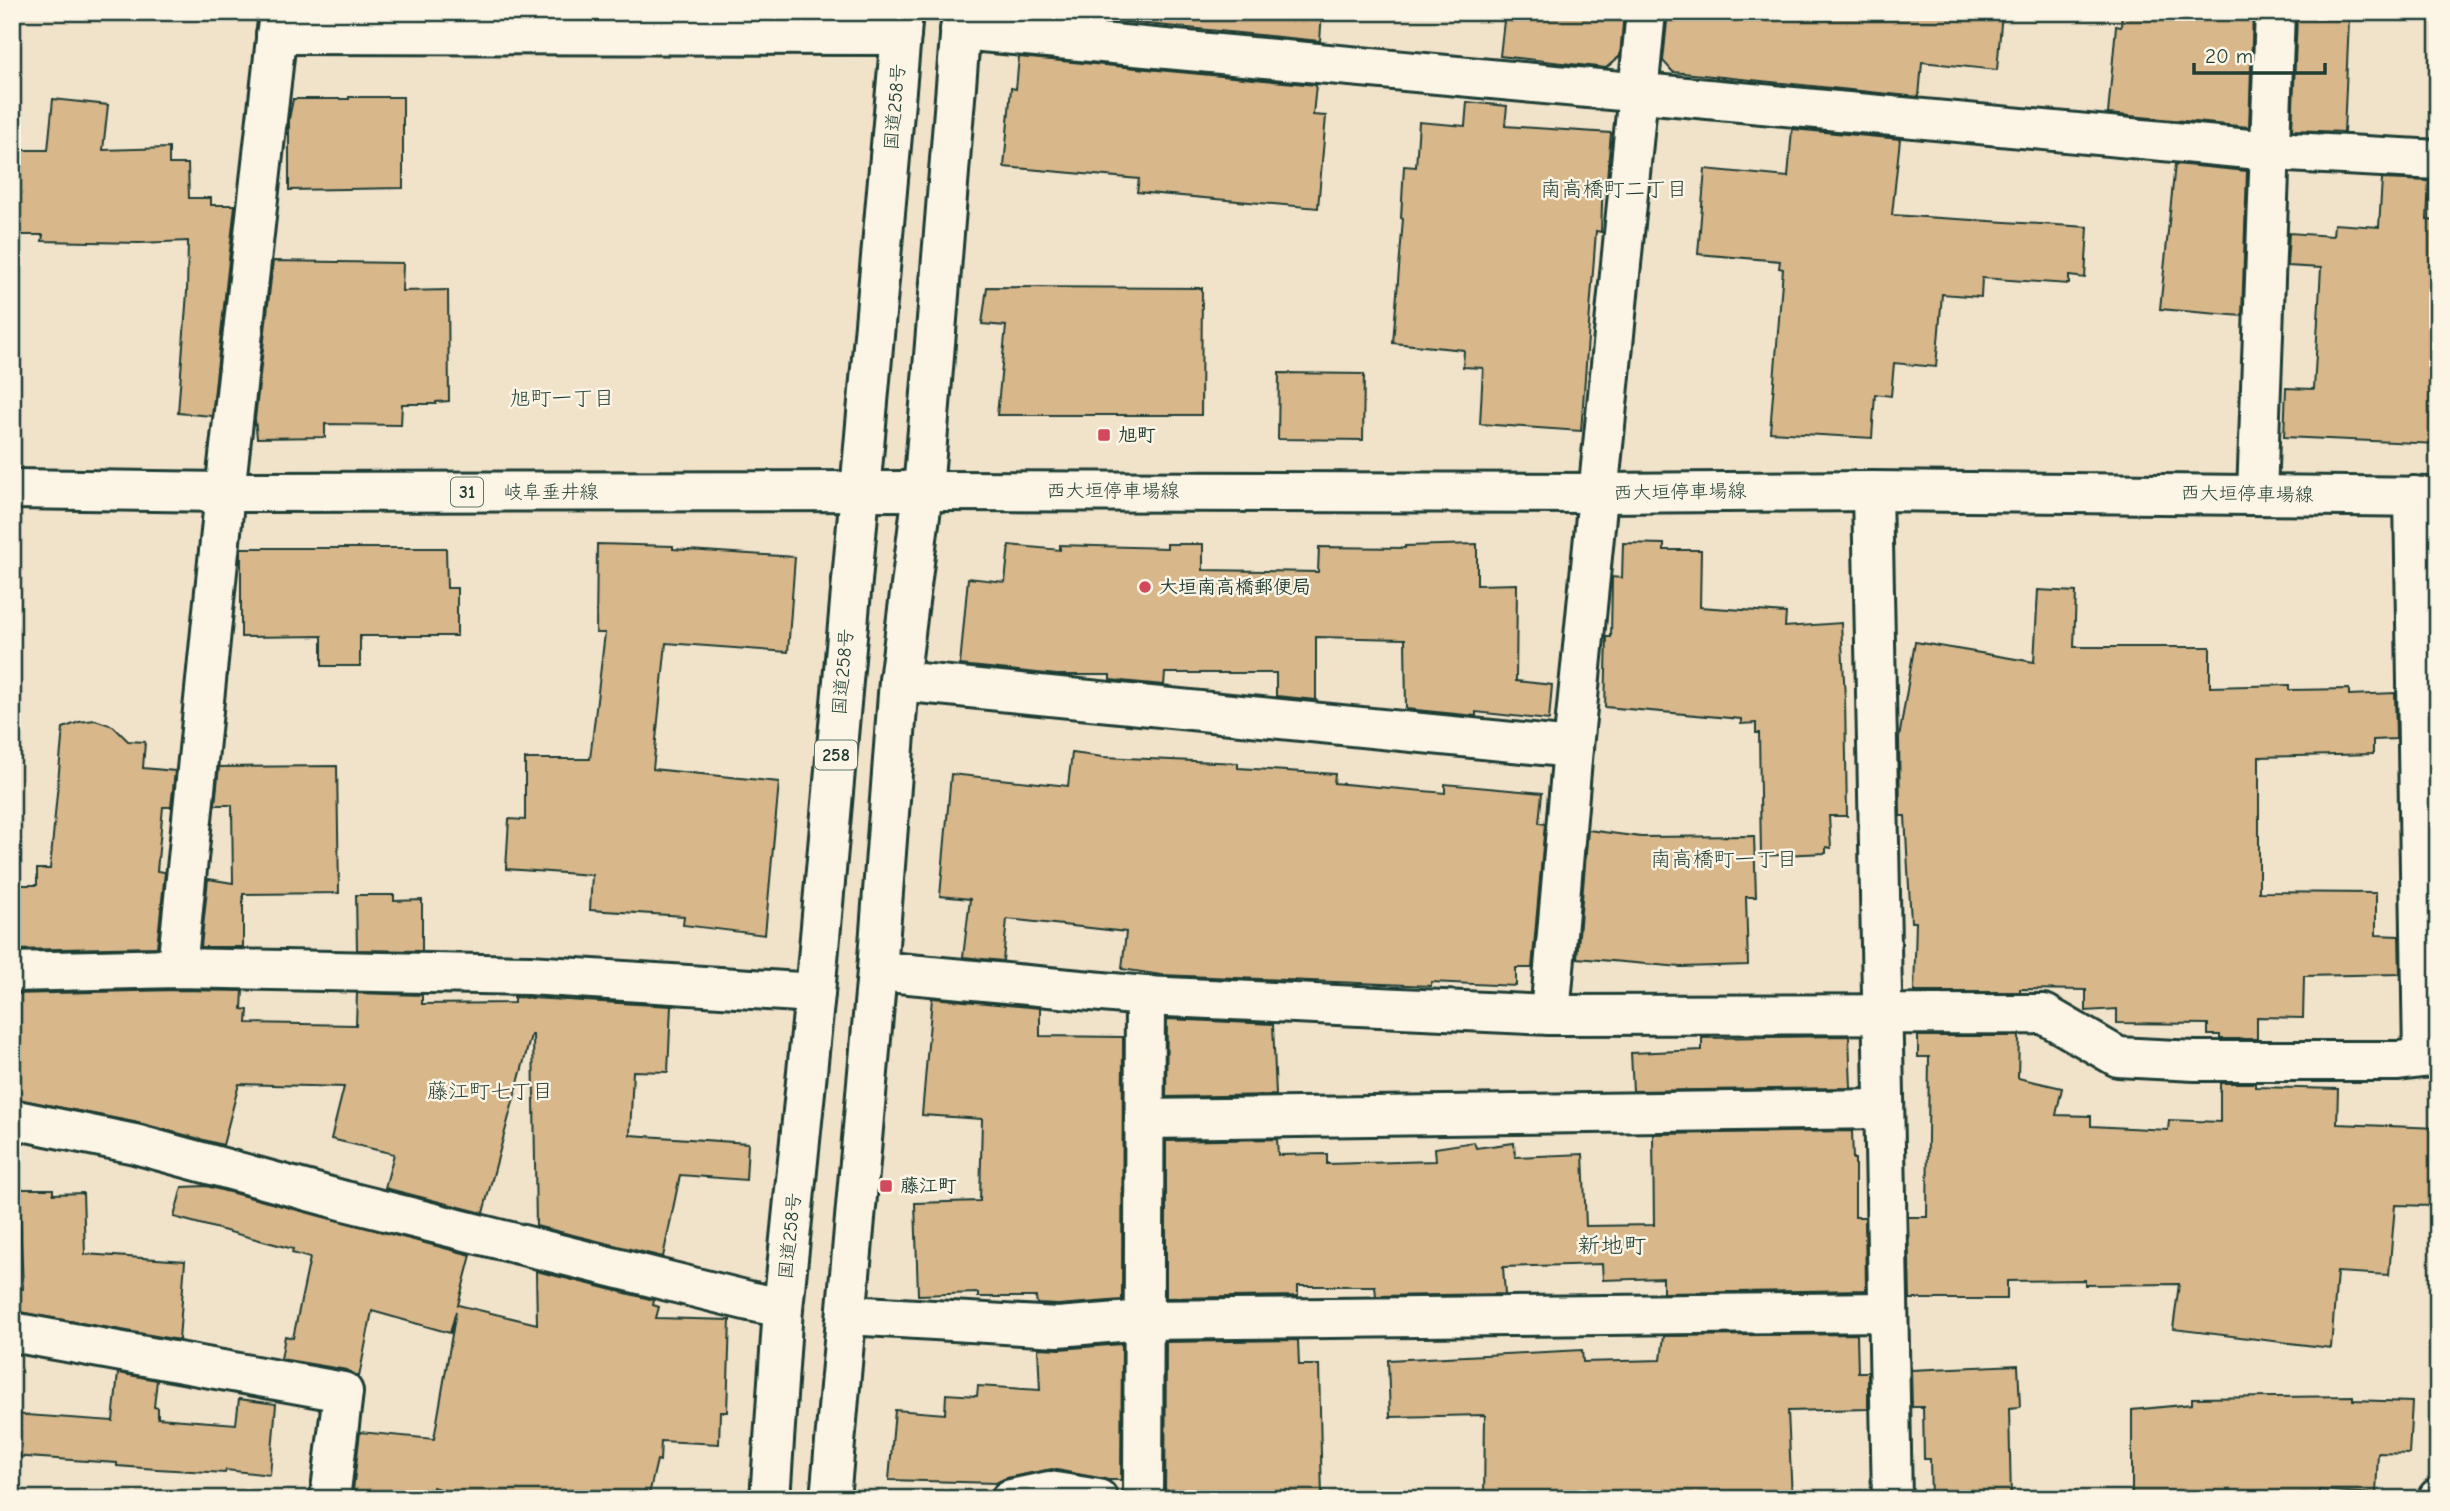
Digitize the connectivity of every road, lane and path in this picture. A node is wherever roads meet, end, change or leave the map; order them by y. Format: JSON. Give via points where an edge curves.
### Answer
{"nodes":[{"id":1,"x":1646,"y":12,"type":"edge"},
{"id":2,"x":2275,"y":12,"type":"edge"},
{"id":3,"x":961,"y":21,"type":"edge"},
{"id":4,"x":278,"y":23,"type":"edge"},
{"id":5,"x":902,"y":24,"type":"edge"},
{"id":6,"x":1638,"y":94,"type":"junction"},
{"id":7,"x":2271,"y":151,"type":"junction"},
{"id":8,"x":2438,"y":160,"type":"edge"},
{"id":9,"x":12,"y":489,"type":"edge"},
{"id":10,"x":923,"y":491,"type":"junction"},
{"id":11,"x":1872,"y":491,"type":"junction"},
{"id":12,"x":225,"y":492,"type":"junction"},
{"id":13,"x":859,"y":493,"type":"junction"},
{"id":14,"x":1600,"y":493,"type":"junction"},
{"id":15,"x":2257,"y":494,"type":"junction"},
{"id":16,"x":2426,"y":496,"type":"edge"},
{"id":17,"x":899,"y":681,"type":"junction"},
{"id":18,"x":1573,"y":748,"type":"junction"},
{"id":19,"x":177,"y":968,"type":"junction"},
{"id":20,"x":877,"y":971,"type":"junction"},
{"id":21,"x":12,"y":972,"type":"edge"},
{"id":22,"x":815,"y":993,"type":"junction"},
{"id":23,"x":1145,"y":996,"type":"junction"},
{"id":24,"x":1881,"y":1014,"type":"junction"},
{"id":25,"x":1550,"y":1015,"type":"junction"},
{"id":26,"x":2430,"y":1057,"type":"edge"},
{"id":27,"x":1883,"y":1109,"type":"junction"},
{"id":28,"x":12,"y":1119,"type":"edge"},
{"id":29,"x":1144,"y":1119,"type":"junction"},
{"id":30,"x":783,"y":1308,"type":"junction"},
{"id":31,"x":1888,"y":1312,"type":"junction"},
{"id":32,"x":847,"y":1315,"type":"junction"},
{"id":33,"x":1144,"y":1320,"type":"junction"},
{"id":34,"x":12,"y":1332,"type":"edge"},
{"id":35,"x":330,"y":1499,"type":"edge"},
{"id":36,"x":770,"y":1499,"type":"edge"},
{"id":37,"x":830,"y":1499,"type":"edge"},
{"id":38,"x":1011,"y":1499,"type":"edge"},
{"id":39,"x":1098,"y":1499,"type":"edge"},
{"id":40,"x":1143,"y":1499,"type":"edge"},
{"id":41,"x":1892,"y":1499,"type":"edge"}],
"edges":[{"from":1,"to":6,"type":"main road"},
{"from":2,"to":7,"type":"main road"},
{"from":3,"to":6,"type":"main road"},
{"from":3,"to":10,"type":"main road"},
{"from":4,"to":5,"type":"main road"},
{"from":4,"to":12,"type":"main road"},
{"from":5,"to":13,"type":"main road","name":"国道258号","number":"258"},
{"from":6,"to":7,"type":"main road"},
{"from":6,"to":14,"type":"main road"},
{"from":7,"to":8,"type":"main road"},
{"from":7,"to":15,"type":"main road"},
{"from":9,"to":12,"type":"main road","name":"岐阜垂井線","number":"31"},
{"from":10,"to":13,"type":"main road","name":"岐阜垂井線","number":"31"},
{"from":10,"to":14,"type":"main road","name":"西大垣停車場線"},
{"from":10,"to":17,"type":"main road"},
{"from":11,"to":14,"type":"main road","name":"西大垣停車場線"},
{"from":11,"to":15,"type":"main road","name":"西大垣停車場線"},
{"from":11,"to":24,"type":"main road"},
{"from":12,"to":13,"type":"main road","name":"岐阜垂井線","number":"31"},
{"from":12,"to":19,"type":"main road"},
{"from":13,"to":22,"type":"main road","name":"国道258号","number":"258"},
{"from":14,"to":18,"type":"main road"},
{"from":15,"to":16,"type":"main road","name":"西大垣停車場線"},
{"from":16,"to":26,"type":"main road"},
{"from":17,"to":18,"type":"main road"},
{"from":17,"to":20,"type":"main road"},
{"from":18,"to":25,"type":"main road"},
{"from":19,"to":21,"type":"main road"},
{"from":19,"to":22,"type":"main road","via":[[529,975]]},
{"from":20,"to":23,"type":"main road"},
{"from":20,"to":32,"type":"main road"},
{"from":22,"to":30,"type":"main road","name":"国道258号","number":"258"},
{"from":23,"to":25,"type":"main road"},
{"from":23,"to":29,"type":"main road"},
{"from":24,"to":25,"type":"main road"},
{"from":24,"to":26,"type":"main road","via":[[2044,1014],[2118,1057],[2194,1061]]},
{"from":24,"to":27,"type":"main road"},
{"from":27,"to":29,"type":"main road"},
{"from":27,"to":31,"type":"main road"},
{"from":28,"to":30,"type":"main road","via":[[135,1144],[345,1201]]},
{"from":29,"to":33,"type":"main road"},
{"from":30,"to":36,"type":"main road","name":"国道258号","number":"258"},
{"from":31,"to":33,"type":"main road"},
{"from":31,"to":41,"type":"main road"},
{"from":32,"to":33,"type":"main road","via":[[1058,1327]]},
{"from":32,"to":37,"type":"main road"},
{"from":33,"to":40,"type":"main road"},
{"from":34,"to":35,"type":"main road","via":[[342,1392]]},
{"from":38,"to":39,"type":"main road","via":[[1049,1491]]}]}
